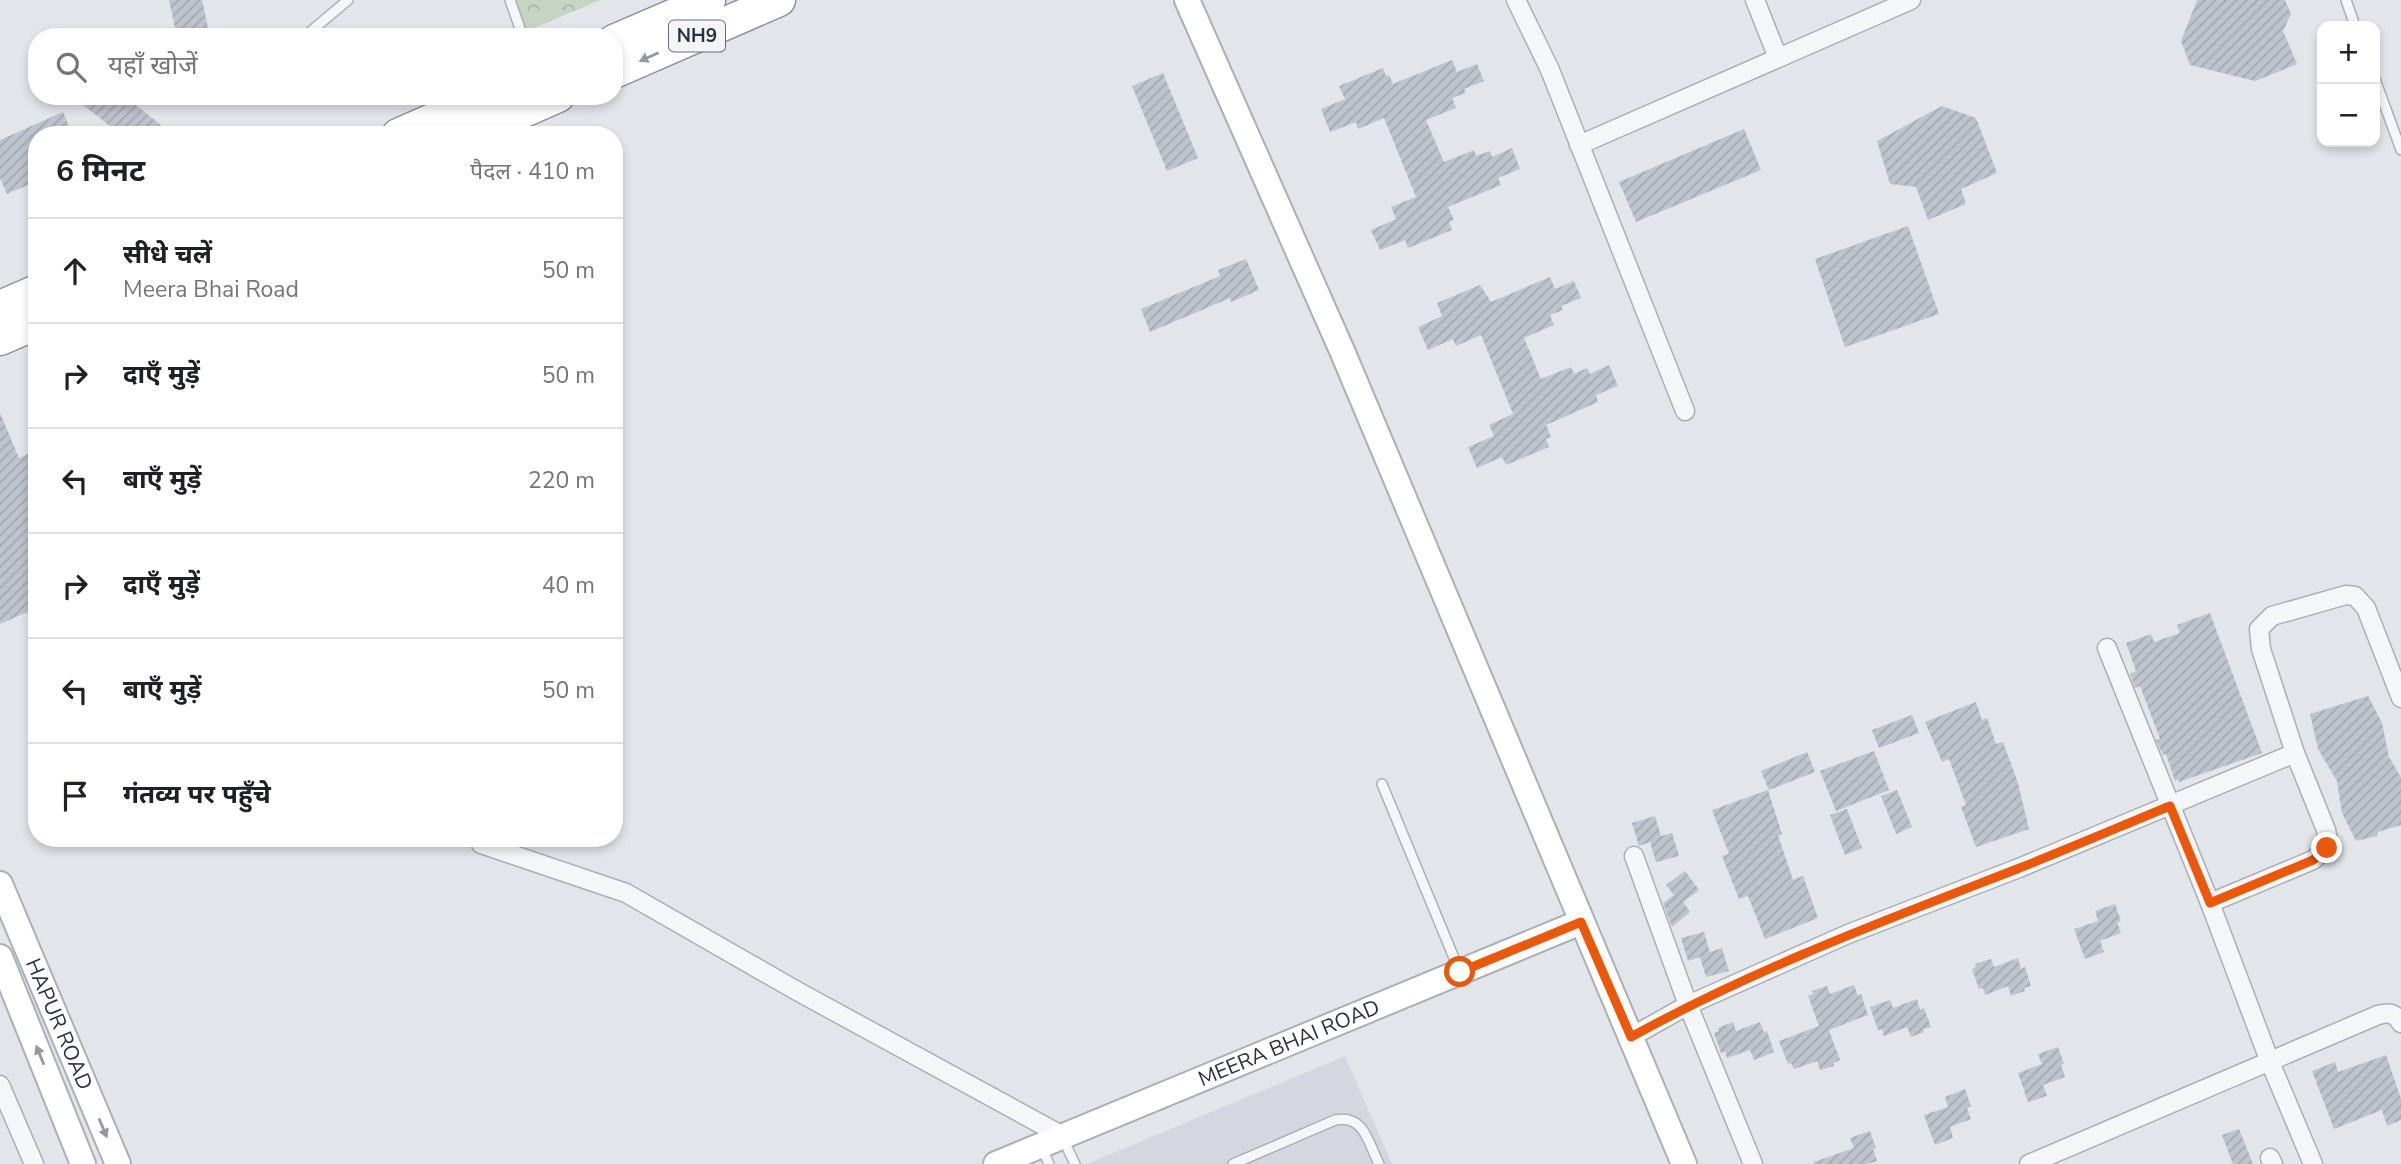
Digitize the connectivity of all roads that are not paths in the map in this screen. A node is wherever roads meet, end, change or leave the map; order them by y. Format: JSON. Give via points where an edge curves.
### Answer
{"nodes":[{"id":1,"x":348,"y":0,"type":"edge"},
{"id":2,"x":510,"y":0,"type":"edge"},
{"id":3,"x":709,"y":0,"type":"edge"},
{"id":4,"x":779,"y":0,"type":"edge"},
{"id":5,"x":1187,"y":0,"type":"edge"},
{"id":6,"x":1516,"y":0,"type":"edge"},
{"id":7,"x":1755,"y":0,"type":"edge"},
{"id":8,"x":1911,"y":0,"type":"edge"},
{"id":9,"x":2346,"y":0,"type":"edge"},
{"id":10,"x":2353,"y":21,"type":"edge"},
{"id":11,"x":315,"y":28,"type":"edge"},
{"id":12,"x":520,"y":28,"type":"edge"},
{"id":13,"x":623,"y":37,"type":"edge"},
{"id":14,"x":1778,"y":58,"type":"junction"},
{"id":15,"x":623,"y":68,"type":"edge"},
{"id":16,"x":2377,"y":84,"type":"edge"},
{"id":17,"x":466,"y":105,"type":"edge"},
{"id":18,"x":538,"y":105,"type":"edge"},
{"id":19,"x":419,"y":126,"type":"edge"},
{"id":20,"x":490,"y":126,"type":"edge"},
{"id":21,"x":1579,"y":145,"type":"junction"},
{"id":22,"x":2401,"y":150,"type":"edge"},
{"id":23,"x":28,"y":295,"type":"edge"},
{"id":24,"x":0,"y":307,"type":"edge"},
{"id":25,"x":28,"y":327,"type":"edge"},
{"id":26,"x":0,"y":339,"type":"edge"},
{"id":27,"x":1685,"y":411,"type":"dead end"},
{"id":28,"x":2107,"y":648,"type":"dead end"},
{"id":29,"x":2401,"y":698,"type":"edge"},
{"id":30,"x":2295,"y":753,"type":"junction"},
{"id":31,"x":1382,"y":784,"type":"dead end"},
{"id":32,"x":2170,"y":806,"type":"junction"},
{"id":33,"x":490,"y":847,"type":"edge"},
{"id":34,"x":1634,"y":856,"type":"dead end"},
{"id":35,"x":0,"y":884,"type":"edge"},
{"id":36,"x":2210,"y":903,"type":"junction"},
{"id":37,"x":1581,"y":922,"type":"junction"},
{"id":38,"x":0,"y":957,"type":"edge"},
{"id":39,"x":1460,"y":972,"type":"junction"},
{"id":40,"x":1688,"y":1005,"type":"junction"},
{"id":41,"x":2401,"y":1023,"type":"edge"},
{"id":42,"x":1631,"y":1037,"type":"junction"},
{"id":43,"x":2270,"y":1062,"type":"junction"},
{"id":44,"x":0,"y":1085,"type":"edge"},
{"id":45,"x":1050,"y":1148,"type":"edge"},
{"id":46,"x":34,"y":1164,"type":"edge"},
{"id":47,"x":83,"y":1164,"type":"edge"},
{"id":48,"x":118,"y":1164,"type":"edge"},
{"id":49,"x":996,"y":1164,"type":"edge"},
{"id":50,"x":1074,"y":1164,"type":"edge"},
{"id":51,"x":1233,"y":1164,"type":"edge"},
{"id":52,"x":1379,"y":1164,"type":"edge"},
{"id":53,"x":1684,"y":1164,"type":"edge"},
{"id":54,"x":1753,"y":1164,"type":"edge"},
{"id":55,"x":2029,"y":1164,"type":"edge"},
{"id":56,"x":2313,"y":1164,"type":"edge"}],
"edges":[{"from":1,"to":11,"type":"lane"},
{"from":2,"to":12,"type":"lane"},
{"from":3,"to":13,"type":"highway","number":"NH9"},
{"from":4,"to":15,"type":"highway","number":"NH9","one_way":true},
{"from":5,"to":37,"type":"street","via":[[1343,353]]},
{"from":6,"to":21,"type":"street"},
{"from":7,"to":14,"type":"street"},
{"from":8,"to":14,"type":"street"},
{"from":9,"to":10,"type":"lane"},
{"from":14,"to":21,"type":"street"},
{"from":16,"to":22,"type":"lane"},
{"from":17,"to":19,"type":"highway"},
{"from":18,"to":20,"type":"highway"},
{"from":21,"to":27,"type":"street"},
{"from":23,"to":24,"type":"highway"},
{"from":25,"to":26,"type":"highway"},
{"from":28,"to":32,"type":"street"},
{"from":29,"to":30,"type":"street","via":[[2366,608],[2355,596],[2272,617],[2259,629],[2259,641]]},
{"from":30,"to":32,"type":"street"},
{"from":30,"to":36,"type":"street","via":[[2326,830],[2327,848],[2313,860]]},
{"from":31,"to":39,"type":"lane"},
{"from":32,"to":36,"type":"street"},
{"from":32,"to":40,"type":"street","via":[[1848,934]]},
{"from":33,"to":45,"type":"street","via":[[626,893],[797,991]]},
{"from":34,"to":40,"type":"street"},
{"from":35,"to":48,"type":"street","name":"HAPUR ROAD","one_way":true},
{"from":36,"to":43,"type":"street"},
{"from":37,"to":39,"type":"street","name":"MEERA BHAI ROAD"},
{"from":37,"to":42,"type":"street"},
{"from":47,"to":38,"type":"street","name":"HAPUR ROAD","one_way":true},
{"from":39,"to":45,"type":"street","name":"MEERA BHAI ROAD"},
{"from":40,"to":42,"type":"street"},
{"from":40,"to":54,"type":"street"},
{"from":41,"to":43,"type":"street","via":[[2393,1014],[2378,1015]]},
{"from":42,"to":53,"type":"street"},
{"from":43,"to":55,"type":"street"},
{"from":43,"to":56,"type":"street"},
{"from":44,"to":46,"type":"street"},
{"from":45,"to":49,"type":"street","name":"MEERA BHAI ROAD"},
{"from":45,"to":50,"type":"lane"},
{"from":51,"to":52,"type":"lane","via":[[1346,1118],[1362,1128]]}]}
